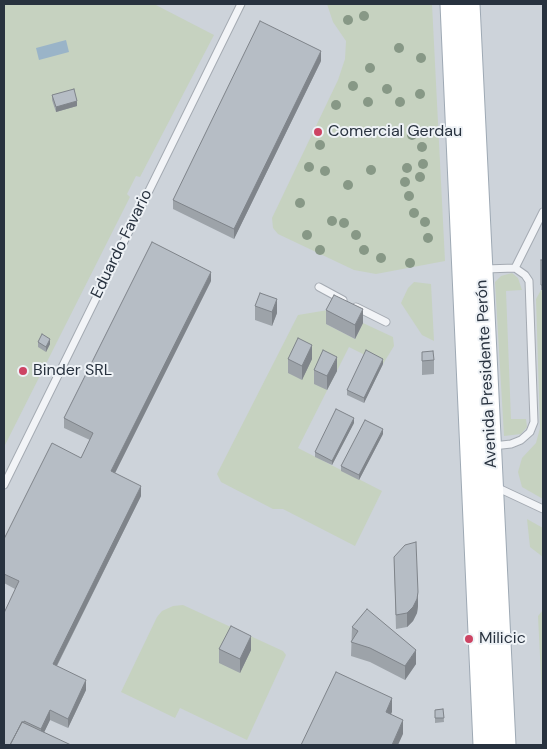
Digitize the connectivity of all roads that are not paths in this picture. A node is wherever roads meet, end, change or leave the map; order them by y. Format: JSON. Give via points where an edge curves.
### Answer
{"nodes":[{"id":1,"x":241,"y":4,"type":"edge"},
{"id":2,"x":451,"y":4,"type":"edge"},
{"id":3,"x":469,"y":4,"type":"edge"},
{"id":4,"x":543,"y":212,"type":"edge"},
{"id":5,"x":515,"y":268,"type":"junction"},
{"id":6,"x":482,"y":270,"type":"junction"},
{"id":7,"x":318,"y":287,"type":"dead end"},
{"id":8,"x":386,"y":322,"type":"dead end"},
{"id":9,"x":491,"y":447,"type":"junction"},
{"id":10,"x":481,"y":476,"type":"junction"},
{"id":11,"x":4,"y":485,"type":"edge"},
{"id":12,"x":543,"y":508,"type":"edge"},
{"id":13,"x":494,"y":738,"type":"edge"}],
"edges":[{"from":1,"to":11,"type":"lane","name":"Eduardo Favario"},
{"from":2,"to":10,"type":"main road","name":"Avenida Presidente Perón"},
{"from":3,"to":6,"type":"main road","name":"Avenida Presidente Perón"},
{"from":4,"to":5,"type":"lane"},
{"from":5,"to":6,"type":"lane"},
{"from":5,"to":9,"type":"lane","via":[[529,281],[534,422],[530,432],[521,440]]},
{"from":6,"to":9,"type":"main road","name":"Avenida Presidente Perón"},
{"from":7,"to":8,"type":"lane"},
{"from":9,"to":10,"type":"main road","name":"Avenida Presidente Perón"},
{"from":10,"to":12,"type":"lane"},
{"from":10,"to":13,"type":"main road","name":"Avenida Presidente Perón"}]}
